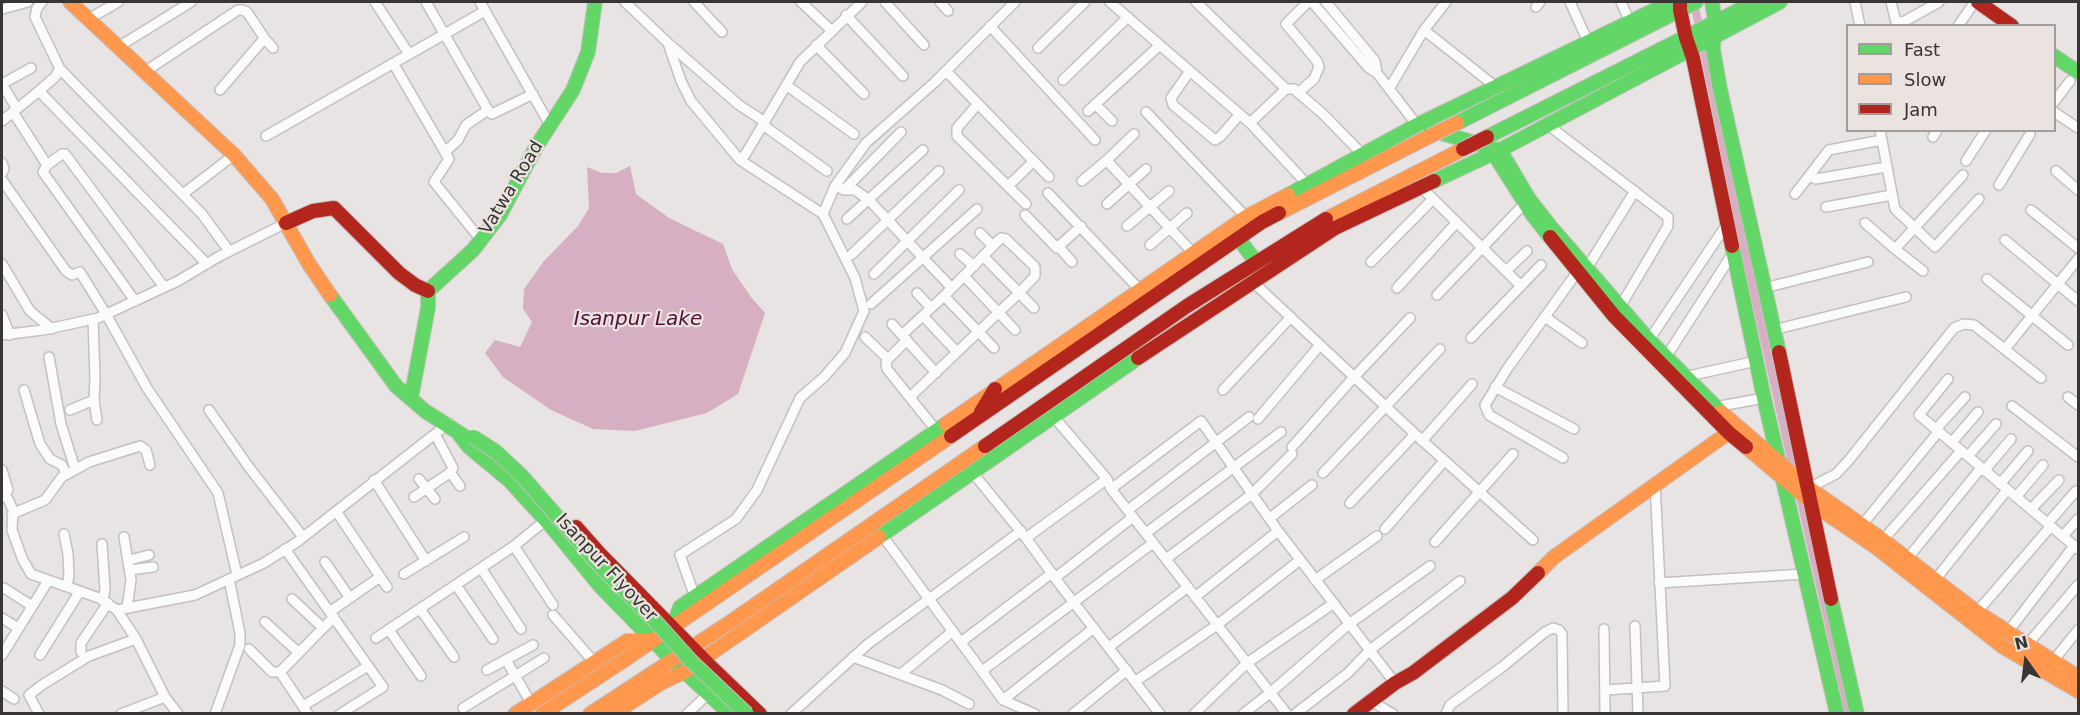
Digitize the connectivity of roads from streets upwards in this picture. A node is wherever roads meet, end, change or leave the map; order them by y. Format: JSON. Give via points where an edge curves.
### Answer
{"nodes":[{"id":1,"x":28,"y":2,"type":"edge"},
{"id":2,"x":42,"y":2,"type":"edge"},
{"id":3,"x":70,"y":2,"type":"edge"},
{"id":4,"x":78,"y":2,"type":"edge"},
{"id":5,"x":118,"y":2,"type":"edge"},
{"id":6,"x":191,"y":2,"type":"edge"},
{"id":7,"x":375,"y":2,"type":"edge"},
{"id":8,"x":426,"y":2,"type":"edge"},
{"id":9,"x":595,"y":2,"type":"edge"},
{"id":10,"x":625,"y":2,"type":"edge"},
{"id":11,"x":694,"y":2,"type":"edge"},
{"id":12,"x":801,"y":2,"type":"edge"},
{"id":13,"x":860,"y":2,"type":"edge"},
{"id":14,"x":885,"y":2,"type":"edge"},
{"id":15,"x":940,"y":2,"type":"edge"},
{"id":16,"x":1015,"y":2,"type":"edge"},
{"id":17,"x":1085,"y":2,"type":"edge"},
{"id":18,"x":1110,"y":2,"type":"edge"},
{"id":19,"x":1196,"y":2,"type":"edge"},
{"id":20,"x":1310,"y":2,"type":"edge"},
{"id":21,"x":1326,"y":2,"type":"edge"},
{"id":22,"x":1443,"y":2,"type":"edge"},
{"id":23,"x":1570,"y":2,"type":"edge"},
{"id":24,"x":1621,"y":2,"type":"edge"},
{"id":25,"x":1696,"y":2,"type":"edge"},
{"id":26,"x":1712,"y":2,"type":"edge"},
{"id":27,"x":1755,"y":2,"type":"edge"},
{"id":28,"x":1780,"y":2,"type":"edge"},
{"id":29,"x":1855,"y":2,"type":"edge"},
{"id":30,"x":1891,"y":2,"type":"edge"},
{"id":31,"x":1939,"y":2,"type":"edge"},
{"id":32,"x":1975,"y":4,"type":"edge"},
{"id":33,"x":1678,"y":5,"type":"edge"},
{"id":34,"x":483,"y":6,"type":"edge"},
{"id":35,"x":2,"y":9,"type":"edge"},
{"id":36,"x":948,"y":11,"type":"dead end"},
{"id":37,"x":846,"y":15,"type":"junction"},
{"id":38,"x":92,"y":17,"type":"junction"},
{"id":39,"x":1128,"y":17,"type":"junction"},
{"id":40,"x":1630,"y":22,"type":"junction"},
{"id":41,"x":1860,"y":24,"type":"edge"},
{"id":42,"x":1896,"y":24,"type":"edge"},
{"id":43,"x":1960,"y":24,"type":"edge"},
{"id":44,"x":2009,"y":24,"type":"edge"},
{"id":45,"x":990,"y":26,"type":"junction"},
{"id":46,"x":1713,"y":28,"type":"junction"},
{"id":47,"x":831,"y":30,"type":"junction"},
{"id":48,"x":1424,"y":30,"type":"junction"},
{"id":49,"x":722,"y":32,"type":"dead end"},
{"id":50,"x":444,"y":34,"type":"junction"},
{"id":51,"x":264,"y":38,"type":"junction"},
{"id":52,"x":1688,"y":41,"type":"junction"},
{"id":53,"x":1588,"y":42,"type":"junction"},
{"id":54,"x":669,"y":43,"type":"junction"},
{"id":55,"x":123,"y":44,"type":"junction"},
{"id":56,"x":816,"y":45,"type":"junction"},
{"id":57,"x":924,"y":45,"type":"dead end"},
{"id":58,"x":1160,"y":45,"type":"junction"},
{"id":59,"x":273,"y":48,"type":"dead end"},
{"id":60,"x":1038,"y":48,"type":"dead end"},
{"id":61,"x":408,"y":54,"type":"junction"},
{"id":62,"x":2056,"y":57,"type":"edge"},
{"id":63,"x":393,"y":63,"type":"junction"},
{"id":64,"x":32,"y":68,"type":"dead end"},
{"id":65,"x":60,"y":69,"type":"junction"},
{"id":66,"x":149,"y":69,"type":"junction"},
{"id":67,"x":946,"y":71,"type":"junction"},
{"id":68,"x":1190,"y":72,"type":"junction"},
{"id":69,"x":1377,"y":73,"type":"junction"},
{"id":70,"x":903,"y":76,"type":"dead end"},
{"id":71,"x":2074,"y":77,"type":"edge"},
{"id":72,"x":1063,"y":80,"type":"dead end"},
{"id":73,"x":2,"y":84,"type":"edge"},
{"id":74,"x":786,"y":85,"type":"junction"},
{"id":75,"x":1496,"y":87,"type":"junction"},
{"id":76,"x":1286,"y":89,"type":"junction"},
{"id":77,"x":1389,"y":89,"type":"junction"},
{"id":78,"x":220,"y":90,"type":"dead end"},
{"id":79,"x":39,"y":91,"type":"junction"},
{"id":80,"x":1299,"y":92,"type":"junction"},
{"id":81,"x":533,"y":94,"type":"junction"},
{"id":82,"x":864,"y":94,"type":"dead end"},
{"id":83,"x":2056,"y":101,"type":"edge"},
{"id":84,"x":1095,"y":104,"type":"junction"},
{"id":85,"x":977,"y":105,"type":"junction"},
{"id":86,"x":15,"y":110,"type":"junction"},
{"id":87,"x":488,"y":110,"type":"junction"},
{"id":88,"x":1088,"y":111,"type":"dead end"},
{"id":89,"x":1146,"y":112,"type":"dead end"},
{"id":90,"x":2056,"y":113,"type":"edge"},
{"id":91,"x":1240,"y":114,"type":"junction"},
{"id":92,"x":2,"y":121,"type":"edge"},
{"id":93,"x":1112,"y":121,"type":"dead end"},
{"id":94,"x":1251,"y":123,"type":"junction"},
{"id":95,"x":764,"y":124,"type":"junction"},
{"id":96,"x":550,"y":125,"type":"junction"},
{"id":97,"x":1417,"y":125,"type":"junction"},
{"id":98,"x":1548,"y":125,"type":"junction"},
{"id":99,"x":2079,"y":128,"type":"edge"},
{"id":100,"x":901,"y":132,"type":"dead end"},
{"id":101,"x":1985,"y":132,"type":"edge"},
{"id":102,"x":2029,"y":132,"type":"edge"},
{"id":103,"x":854,"y":134,"type":"dead end"},
{"id":104,"x":1134,"y":134,"type":"dead end"},
{"id":105,"x":1881,"y":135,"type":"edge"},
{"id":106,"x":266,"y":136,"type":"dead end"},
{"id":107,"x":1095,"y":140,"type":"dead end"},
{"id":108,"x":1492,"y":147,"type":"junction"},
{"id":109,"x":922,"y":150,"type":"dead end"},
{"id":110,"x":445,"y":152,"type":"junction"},
{"id":111,"x":1362,"y":154,"type":"junction"},
{"id":112,"x":234,"y":155,"type":"junction"},
{"id":113,"x":745,"y":155,"type":"dead end"},
{"id":114,"x":1108,"y":159,"type":"junction"},
{"id":115,"x":1034,"y":161,"type":"junction"},
{"id":116,"x":1966,"y":161,"type":"dead end"},
{"id":117,"x":2,"y":163,"type":"edge"},
{"id":118,"x":47,"y":165,"type":"junction"},
{"id":119,"x":1886,"y":167,"type":"junction"},
{"id":120,"x":1146,"y":169,"type":"dead end"},
{"id":121,"x":827,"y":171,"type":"dead end"},
{"id":122,"x":939,"y":171,"type":"dead end"},
{"id":123,"x":2056,"y":171,"type":"dead end"},
{"id":124,"x":2,"y":173,"type":"edge"},
{"id":125,"x":1963,"y":175,"type":"dead end"},
{"id":126,"x":1809,"y":176,"type":"junction"},
{"id":127,"x":1049,"y":177,"type":"dead end"},
{"id":128,"x":2,"y":180,"type":"edge"},
{"id":129,"x":1082,"y":181,"type":"dead end"},
{"id":130,"x":1307,"y":184,"type":"junction"},
{"id":131,"x":1128,"y":185,"type":"junction"},
{"id":132,"x":1999,"y":185,"type":"dead end"},
{"id":133,"x":1008,"y":186,"type":"junction"},
{"id":134,"x":1421,"y":187,"type":"junction"},
{"id":135,"x":839,"y":188,"type":"junction"},
{"id":136,"x":959,"y":190,"type":"dead end"},
{"id":137,"x":1168,"y":190,"type":"dead end"},
{"id":138,"x":2079,"y":190,"type":"edge"},
{"id":139,"x":1635,"y":191,"type":"junction"},
{"id":140,"x":1048,"y":193,"type":"dead end"},
{"id":141,"x":183,"y":194,"type":"junction"},
{"id":142,"x":1795,"y":194,"type":"dead end"},
{"id":143,"x":1892,"y":195,"type":"junction"},
{"id":144,"x":1433,"y":199,"type":"junction"},
{"id":145,"x":1979,"y":199,"type":"dead end"},
{"id":146,"x":869,"y":200,"type":"junction"},
{"id":147,"x":1525,"y":203,"type":"junction"},
{"id":148,"x":1026,"y":204,"type":"dead end"},
{"id":149,"x":1107,"y":204,"type":"dead end"},
{"id":150,"x":1826,"y":207,"type":"dead end"},
{"id":151,"x":1150,"y":208,"type":"junction"},
{"id":152,"x":977,"y":209,"type":"dead end"},
{"id":153,"x":2031,"y":210,"type":"dead end"},
{"id":154,"x":1187,"y":213,"type":"dead end"},
{"id":155,"x":823,"y":214,"type":"junction"},
{"id":156,"x":1025,"y":215,"type":"dead end"},
{"id":157,"x":1245,"y":217,"type":"junction"},
{"id":158,"x":848,"y":219,"type":"dead end"},
{"id":159,"x":888,"y":221,"type":"junction"},
{"id":160,"x":288,"y":222,"type":"junction"},
{"id":161,"x":1457,"y":222,"type":"junction"},
{"id":162,"x":1865,"y":223,"type":"dead end"},
{"id":163,"x":1727,"y":224,"type":"junction"},
{"id":164,"x":1081,"y":226,"type":"junction"},
{"id":165,"x":1127,"y":226,"type":"dead end"},
{"id":166,"x":1915,"y":227,"type":"junction"},
{"id":167,"x":1169,"y":228,"type":"junction"},
{"id":168,"x":980,"y":233,"type":"dead end"},
{"id":169,"x":1238,"y":238,"type":"junction"},
{"id":170,"x":481,"y":240,"type":"junction"},
{"id":171,"x":906,"y":240,"type":"junction"},
{"id":172,"x":2005,"y":240,"type":"dead end"},
{"id":173,"x":1150,"y":245,"type":"dead end"},
{"id":174,"x":993,"y":246,"type":"junction"},
{"id":175,"x":1059,"y":247,"type":"junction"},
{"id":176,"x":1482,"y":248,"type":"junction"},
{"id":177,"x":2079,"y":248,"type":"edge"},
{"id":178,"x":1895,"y":249,"type":"junction"},
{"id":179,"x":229,"y":251,"type":"junction"},
{"id":180,"x":1527,"y":252,"type":"dead end"},
{"id":181,"x":1193,"y":253,"type":"junction"},
{"id":182,"x":1733,"y":253,"type":"junction"},
{"id":183,"x":960,"y":254,"type":"dead end"},
{"id":184,"x":851,"y":255,"type":"dead end"},
{"id":185,"x":983,"y":256,"type":"junction"},
{"id":186,"x":2079,"y":259,"type":"edge"},
{"id":187,"x":925,"y":260,"type":"junction"},
{"id":188,"x":1072,"y":262,"type":"dead end"},
{"id":189,"x":1256,"y":262,"type":"junction"},
{"id":190,"x":1371,"y":262,"type":"dead end"},
{"id":191,"x":1868,"y":262,"type":"dead end"},
{"id":192,"x":2,"y":264,"type":"edge"},
{"id":193,"x":207,"y":264,"type":"junction"},
{"id":194,"x":1541,"y":265,"type":"dead end"},
{"id":195,"x":974,"y":266,"type":"junction"},
{"id":196,"x":1582,"y":269,"type":"junction"},
{"id":197,"x":1506,"y":271,"type":"junction"},
{"id":198,"x":1923,"y":271,"type":"dead end"},
{"id":199,"x":874,"y":274,"type":"dead end"},
{"id":200,"x":964,"y":276,"type":"junction"},
{"id":201,"x":1987,"y":279,"type":"dead end"},
{"id":202,"x":1253,"y":282,"type":"junction"},
{"id":203,"x":2059,"y":283,"type":"junction"},
{"id":204,"x":1521,"y":286,"type":"junction"},
{"id":205,"x":164,"y":287,"type":"junction"},
{"id":206,"x":952,"y":288,"type":"junction"},
{"id":207,"x":1397,"y":288,"type":"dead end"},
{"id":208,"x":1764,"y":288,"type":"junction"},
{"id":209,"x":1140,"y":290,"type":"junction"},
{"id":210,"x":428,"y":291,"type":"junction"},
{"id":211,"x":917,"y":293,"type":"dead end"},
{"id":212,"x":1018,"y":294,"type":"junction"},
{"id":213,"x":1437,"y":295,"type":"dead end"},
{"id":214,"x":944,"y":296,"type":"junction"},
{"id":215,"x":1906,"y":297,"type":"dead end"},
{"id":216,"x":135,"y":301,"type":"junction"},
{"id":217,"x":2079,"y":301,"type":"edge"},
{"id":218,"x":871,"y":304,"type":"dead end"},
{"id":219,"x":932,"y":308,"type":"junction"},
{"id":220,"x":1034,"y":308,"type":"dead end"},
{"id":221,"x":1620,"y":308,"type":"junction"},
{"id":222,"x":998,"y":312,"type":"junction"},
{"id":223,"x":106,"y":314,"type":"junction"},
{"id":224,"x":2032,"y":314,"type":"junction"},
{"id":225,"x":2,"y":315,"type":"edge"},
{"id":226,"x":923,"y":316,"type":"junction"},
{"id":227,"x":1545,"y":316,"type":"junction"},
{"id":228,"x":1291,"y":317,"type":"junction"},
{"id":229,"x":1410,"y":318,"type":"dead end"},
{"id":230,"x":93,"y":319,"type":"junction"},
{"id":231,"x":891,"y":324,"type":"dead end"},
{"id":232,"x":52,"y":329,"type":"junction"},
{"id":233,"x":1015,"y":330,"type":"dead end"},
{"id":234,"x":1773,"y":330,"type":"junction"},
{"id":235,"x":977,"y":332,"type":"junction"},
{"id":236,"x":6,"y":334,"type":"edge"},
{"id":237,"x":865,"y":337,"type":"dead end"},
{"id":238,"x":904,"y":337,"type":"junction"},
{"id":239,"x":1471,"y":338,"type":"dead end"},
{"id":240,"x":1649,"y":340,"type":"junction"},
{"id":241,"x":1582,"y":343,"type":"dead end"},
{"id":242,"x":1320,"y":345,"type":"junction"},
{"id":243,"x":2068,"y":345,"type":"dead end"},
{"id":244,"x":994,"y":348,"type":"dead end"},
{"id":245,"x":1440,"y":349,"type":"dead end"},
{"id":246,"x":2005,"y":350,"type":"junction"},
{"id":247,"x":957,"y":352,"type":"junction"},
{"id":248,"x":49,"y":357,"type":"dead end"},
{"id":249,"x":1666,"y":357,"type":"junction"},
{"id":250,"x":888,"y":359,"type":"junction"},
{"id":251,"x":1756,"y":362,"type":"junction"},
{"id":252,"x":936,"y":374,"type":"junction"},
{"id":253,"x":1354,"y":377,"type":"junction"},
{"id":254,"x":1683,"y":377,"type":"junction"},
{"id":255,"x":2041,"y":378,"type":"dead end"},
{"id":256,"x":1948,"y":379,"type":"dead end"},
{"id":257,"x":1472,"y":384,"type":"dead end"},
{"id":258,"x":1496,"y":387,"type":"junction"},
{"id":259,"x":995,"y":389,"type":"junction"},
{"id":260,"x":24,"y":390,"type":"dead end"},
{"id":261,"x":1223,"y":390,"type":"dead end"},
{"id":262,"x":411,"y":395,"type":"junction"},
{"id":263,"x":910,"y":397,"type":"junction"},
{"id":264,"x":1965,"y":397,"type":"dead end"},
{"id":265,"x":2068,"y":397,"type":"dead end"},
{"id":266,"x":1764,"y":398,"type":"junction"},
{"id":267,"x":94,"y":400,"type":"junction"},
{"id":268,"x":2079,"y":405,"type":"edge"},
{"id":269,"x":2012,"y":406,"type":"dead end"},
{"id":270,"x":1386,"y":407,"type":"junction"},
{"id":271,"x":1715,"y":407,"type":"junction"},
{"id":272,"x":70,"y":410,"type":"dead end"},
{"id":273,"x":209,"y":410,"type":"dead end"},
{"id":274,"x":1978,"y":412,"type":"dead end"},
{"id":275,"x":1053,"y":416,"type":"junction"},
{"id":276,"x":978,"y":417,"type":"junction"},
{"id":277,"x":97,"y":420,"type":"dead end"},
{"id":278,"x":1996,"y":424,"type":"dead end"},
{"id":279,"x":454,"y":426,"type":"junction"},
{"id":280,"x":1730,"y":427,"type":"junction"},
{"id":281,"x":1574,"y":429,"type":"dead end"},
{"id":282,"x":936,"y":430,"type":"junction"},
{"id":283,"x":1937,"y":430,"type":"junction"},
{"id":284,"x":1281,"y":432,"type":"dead end"},
{"id":285,"x":435,"y":434,"type":"junction"},
{"id":286,"x":1418,"y":437,"type":"junction"},
{"id":287,"x":472,"y":439,"type":"junction"},
{"id":288,"x":2011,"y":439,"type":"dead end"},
{"id":289,"x":1952,"y":442,"type":"junction"},
{"id":290,"x":1217,"y":444,"type":"junction"},
{"id":291,"x":922,"y":448,"type":"junction"},
{"id":292,"x":2028,"y":451,"type":"dead end"},
{"id":293,"x":2077,"y":453,"type":"edge"},
{"id":294,"x":1513,"y":454,"type":"dead end"},
{"id":295,"x":1964,"y":454,"type":"junction"},
{"id":296,"x":1563,"y":458,"type":"dead end"},
{"id":297,"x":1444,"y":461,"type":"junction"},
{"id":298,"x":150,"y":465,"type":"dead end"},
{"id":299,"x":2043,"y":465,"type":"dead end"},
{"id":300,"x":1232,"y":467,"type":"junction"},
{"id":301,"x":75,"y":469,"type":"junction"},
{"id":302,"x":1781,"y":469,"type":"junction"},
{"id":303,"x":2,"y":470,"type":"edge"},
{"id":304,"x":1983,"y":470,"type":"junction"},
{"id":305,"x":450,"y":472,"type":"junction"},
{"id":306,"x":972,"y":472,"type":"junction"},
{"id":307,"x":1323,"y":473,"type":"dead end"},
{"id":308,"x":66,"y":474,"type":"junction"},
{"id":309,"x":419,"y":479,"type":"dead end"},
{"id":310,"x":374,"y":480,"type":"junction"},
{"id":311,"x":2059,"y":480,"type":"dead end"},
{"id":312,"x":1654,"y":482,"type":"junction"},
{"id":313,"x":1109,"y":484,"type":"junction"},
{"id":314,"x":1312,"y":485,"type":"dead end"},
{"id":315,"x":460,"y":486,"type":"dead end"},
{"id":316,"x":2004,"y":487,"type":"junction"},
{"id":317,"x":427,"y":488,"type":"junction"},
{"id":318,"x":2076,"y":491,"type":"dead end"},
{"id":319,"x":1480,"y":493,"type":"junction"},
{"id":320,"x":1252,"y":494,"type":"junction"},
{"id":321,"x":2,"y":495,"type":"edge"},
{"id":322,"x":1811,"y":495,"type":"junction"},
{"id":323,"x":2016,"y":496,"type":"junction"},
{"id":324,"x":414,"y":497,"type":"dead end"},
{"id":325,"x":435,"y":499,"type":"dead end"},
{"id":326,"x":1350,"y":503,"type":"dead end"},
{"id":327,"x":2031,"y":509,"type":"junction"},
{"id":328,"x":336,"y":511,"type":"junction"},
{"id":329,"x":12,"y":514,"type":"junction"},
{"id":330,"x":1131,"y":514,"type":"junction"},
{"id":331,"x":1270,"y":518,"type":"junction"},
{"id":332,"x":2079,"y":519,"type":"edge"},
{"id":333,"x":546,"y":520,"type":"junction"},
{"id":334,"x":1862,"y":525,"type":"junction"},
{"id":335,"x":2049,"y":525,"type":"junction"},
{"id":336,"x":1385,"y":529,"type":"dead end"},
{"id":337,"x":12,"y":530,"type":"junction"},
{"id":338,"x":1278,"y":531,"type":"junction"},
{"id":339,"x":1146,"y":533,"type":"junction"},
{"id":340,"x":2,"y":534,"type":"edge"},
{"id":341,"x":64,"y":534,"type":"dead end"},
{"id":342,"x":882,"y":535,"type":"junction"},
{"id":343,"x":1023,"y":535,"type":"junction"},
{"id":344,"x":1377,"y":536,"type":"dead end"},
{"id":345,"x":2063,"y":536,"type":"junction"},
{"id":346,"x":124,"y":537,"type":"dead end"},
{"id":347,"x":303,"y":537,"type":"junction"},
{"id":348,"x":464,"y":537,"type":"dead end"},
{"id":349,"x":1533,"y":540,"type":"dead end"},
{"id":350,"x":1883,"y":540,"type":"junction"},
{"id":351,"x":1435,"y":542,"type":"dead end"},
{"id":352,"x":1153,"y":543,"type":"junction"},
{"id":353,"x":102,"y":544,"type":"dead end"},
{"id":354,"x":514,"y":546,"type":"junction"},
{"id":355,"x":2076,"y":548,"type":"edge"},
{"id":356,"x":285,"y":549,"type":"junction"},
{"id":357,"x":149,"y":555,"type":"dead end"},
{"id":358,"x":1908,"y":558,"type":"junction"},
{"id":359,"x":1166,"y":559,"type":"junction"},
{"id":360,"x":1300,"y":560,"type":"junction"},
{"id":361,"x":426,"y":561,"type":"junction"},
{"id":362,"x":325,"y":562,"type":"dead end"},
{"id":363,"x":129,"y":565,"type":"junction"},
{"id":364,"x":1430,"y":566,"type":"dead end"},
{"id":365,"x":153,"y":567,"type":"dead end"},
{"id":366,"x":481,"y":568,"type":"junction"},
{"id":367,"x":404,"y":574,"type":"dead end"},
{"id":368,"x":1804,"y":574,"type":"junction"},
{"id":369,"x":1053,"y":576,"type":"junction"},
{"id":370,"x":233,"y":577,"type":"junction"},
{"id":371,"x":380,"y":577,"type":"junction"},
{"id":372,"x":1315,"y":580,"type":"junction"},
{"id":373,"x":1460,"y":580,"type":"dead end"},
{"id":374,"x":1935,"y":580,"type":"junction"},
{"id":375,"x":48,"y":581,"type":"junction"},
{"id":376,"x":1659,"y":583,"type":"junction"},
{"id":377,"x":456,"y":585,"type":"junction"},
{"id":378,"x":2079,"y":585,"type":"edge"},
{"id":379,"x":67,"y":586,"type":"junction"},
{"id":380,"x":387,"y":587,"type":"dead end"},
{"id":381,"x":1188,"y":587,"type":"junction"},
{"id":382,"x":4,"y":588,"type":"dead end"},
{"id":383,"x":80,"y":591,"type":"junction"},
{"id":384,"x":694,"y":597,"type":"junction"},
{"id":385,"x":1195,"y":597,"type":"junction"},
{"id":386,"x":350,"y":598,"type":"junction"},
{"id":387,"x":292,"y":599,"type":"dead end"},
{"id":388,"x":929,"y":599,"type":"junction"},
{"id":389,"x":105,"y":602,"type":"junction"},
{"id":390,"x":1074,"y":602,"type":"junction"},
{"id":391,"x":1334,"y":603,"type":"junction"},
{"id":392,"x":32,"y":606,"type":"junction"},
{"id":393,"x":122,"y":609,"type":"junction"},
{"id":394,"x":420,"y":609,"type":"junction"},
{"id":395,"x":1977,"y":612,"type":"junction"},
{"id":396,"x":332,"y":614,"type":"junction"},
{"id":397,"x":2,"y":618,"type":"edge"},
{"id":398,"x":265,"y":622,"type":"dead end"},
{"id":399,"x":667,"y":623,"type":"junction"},
{"id":400,"x":1349,"y":624,"type":"junction"},
{"id":401,"x":1217,"y":625,"type":"junction"},
{"id":402,"x":1635,"y":626,"type":"dead end"},
{"id":403,"x":18,"y":628,"type":"junction"},
{"id":404,"x":323,"y":628,"type":"junction"},
{"id":405,"x":1094,"y":628,"type":"junction"},
{"id":406,"x":521,"y":629,"type":"dead end"},
{"id":407,"x":1604,"y":629,"type":"dead end"},
{"id":408,"x":389,"y":630,"type":"junction"},
{"id":409,"x":2079,"y":630,"type":"edge"},
{"id":410,"x":952,"y":631,"type":"junction"},
{"id":411,"x":2007,"y":633,"type":"junction"},
{"id":412,"x":649,"y":636,"type":"junction"},
{"id":413,"x":376,"y":638,"type":"dead end"},
{"id":414,"x":136,"y":639,"type":"junction"},
{"id":415,"x":493,"y":639,"type":"dead end"},
{"id":416,"x":961,"y":642,"type":"junction"},
{"id":417,"x":533,"y":645,"type":"dead end"},
{"id":418,"x":2027,"y":645,"type":"junction"},
{"id":419,"x":1109,"y":647,"type":"junction"},
{"id":420,"x":692,"y":648,"type":"junction"},
{"id":421,"x":249,"y":649,"type":"dead end"},
{"id":422,"x":3,"y":650,"type":"edge"},
{"id":423,"x":1370,"y":650,"type":"junction"},
{"id":424,"x":81,"y":652,"type":"dead end"},
{"id":425,"x":299,"y":652,"type":"junction"},
{"id":426,"x":40,"y":655,"type":"dead end"},
{"id":427,"x":454,"y":657,"type":"dead end"},
{"id":428,"x":853,"y":657,"type":"junction"},
{"id":429,"x":544,"y":658,"type":"dead end"},
{"id":430,"x":702,"y":659,"type":"junction"},
{"id":431,"x":506,"y":660,"type":"junction"},
{"id":432,"x":672,"y":661,"type":"junction"},
{"id":433,"x":2053,"y":661,"type":"junction"},
{"id":434,"x":594,"y":662,"type":"junction"},
{"id":435,"x":1247,"y":663,"type":"junction"},
{"id":436,"x":368,"y":666,"type":"junction"},
{"id":437,"x":487,"y":670,"type":"dead end"},
{"id":438,"x":982,"y":670,"type":"junction"},
{"id":439,"x":1127,"y":670,"type":"junction"},
{"id":440,"x":280,"y":672,"type":"junction"},
{"id":441,"x":684,"y":672,"type":"junction"},
{"id":442,"x":2077,"y":672,"type":"edge"},
{"id":443,"x":901,"y":674,"type":"junction"},
{"id":444,"x":514,"y":675,"type":"junction"},
{"id":445,"x":421,"y":676,"type":"dead end"},
{"id":446,"x":1136,"y":681,"type":"junction"},
{"id":447,"x":1399,"y":681,"type":"junction"},
{"id":448,"x":661,"y":683,"type":"junction"},
{"id":449,"x":1638,"y":689,"type":"junction"},
{"id":450,"x":1605,"y":690,"type":"junction"},
{"id":451,"x":2,"y":691,"type":"edge"},
{"id":452,"x":2079,"y":691,"type":"edge"},
{"id":453,"x":1270,"y":693,"type":"junction"},
{"id":454,"x":708,"y":694,"type":"junction"},
{"id":455,"x":165,"y":697,"type":"junction"},
{"id":456,"x":14,"y":699,"type":"dead end"},
{"id":457,"x":1003,"y":700,"type":"junction"},
{"id":458,"x":1371,"y":701,"type":"junction"},
{"id":459,"x":531,"y":703,"type":"junction"},
{"id":460,"x":969,"y":704,"type":"dead end"},
{"id":461,"x":463,"y":708,"type":"dead end"},
{"id":462,"x":306,"y":710,"type":"edge"},
{"id":463,"x":39,"y":714,"type":"edge"},
{"id":464,"x":120,"y":714,"type":"edge"},
{"id":465,"x":178,"y":714,"type":"edge"},
{"id":466,"x":215,"y":714,"type":"edge"},
{"id":467,"x":340,"y":714,"type":"edge"},
{"id":468,"x":515,"y":714,"type":"edge"},
{"id":469,"x":542,"y":714,"type":"edge"},
{"id":470,"x":590,"y":714,"type":"edge"},
{"id":471,"x":613,"y":714,"type":"edge"},
{"id":472,"x":687,"y":714,"type":"edge"},
{"id":473,"x":730,"y":714,"type":"edge"},
{"id":474,"x":740,"y":714,"type":"edge"},
{"id":475,"x":747,"y":714,"type":"edge"},
{"id":476,"x":760,"y":714,"type":"edge"},
{"id":477,"x":791,"y":714,"type":"edge"},
{"id":478,"x":1035,"y":714,"type":"edge"},
{"id":479,"x":1073,"y":714,"type":"edge"},
{"id":480,"x":1160,"y":714,"type":"edge"},
{"id":481,"x":1194,"y":714,"type":"edge"},
{"id":482,"x":1243,"y":714,"type":"edge"},
{"id":483,"x":1287,"y":714,"type":"edge"},
{"id":484,"x":1295,"y":714,"type":"edge"},
{"id":485,"x":1354,"y":714,"type":"edge"},
{"id":486,"x":1393,"y":714,"type":"edge"},
{"id":487,"x":1446,"y":714,"type":"edge"},
{"id":488,"x":1563,"y":714,"type":"edge"},
{"id":489,"x":1605,"y":714,"type":"edge"},
{"id":490,"x":1638,"y":714,"type":"edge"},
{"id":491,"x":1837,"y":714,"type":"edge"},
{"id":492,"x":1857,"y":714,"type":"edge"}],
"edges":[{"from":1,"to":35,"type":"street"},
{"from":2,"to":65,"type":"street","via":[[35,17]]},
{"from":3,"to":112,"type":"street"},
{"from":4,"to":38,"type":"street"},
{"from":5,"to":38,"type":"street"},
{"from":6,"to":55,"type":"street"},
{"from":7,"to":61,"type":"street"},
{"from":8,"to":50,"type":"street"},
{"from":9,"to":96,"type":"street","name":"Vatwa Road","via":[[588,52],[573,90]]},
{"from":10,"to":54,"type":"street"},
{"from":11,"to":49,"type":"street"},
{"from":12,"to":47,"type":"street"},
{"from":13,"to":37,"type":"street"},
{"from":14,"to":57,"type":"street"},
{"from":15,"to":36,"type":"street"},
{"from":16,"to":45,"type":"street"},
{"from":17,"to":60,"type":"street"},
{"from":18,"to":39,"type":"street"},
{"from":19,"to":76,"type":"street"},
{"from":20,"to":69,"type":"street"},
{"from":20,"to":80,"type":"street","via":[[1286,24],[1319,67],[1314,79]]},
{"from":21,"to":69,"type":"street","via":[[1376,61]]},
{"from":22,"to":48,"type":"street"},
{"from":23,"to":53,"type":"street"},
{"from":24,"to":40,"type":"street"},
{"from":25,"to":33,"type":"street"},
{"from":26,"to":46,"type":"street"},
{"from":27,"to":46,"type":"street"},
{"from":28,"to":46,"type":"street"},
{"from":29,"to":41,"type":"street"},
{"from":30,"to":42,"type":"street"},
{"from":31,"to":42,"type":"street"},
{"from":32,"to":43,"type":"street"},
{"from":32,"to":44,"type":"street"},
{"from":33,"to":40,"type":"street"},
{"from":33,"to":52,"type":"street"},
{"from":33,"to":169,"type":"street","bridge":true},
{"from":34,"to":50,"type":"street"},
{"from":34,"to":81,"type":"street"},
{"from":37,"to":47,"type":"street"},
{"from":37,"to":70,"type":"street"},
{"from":38,"to":55,"type":"street"},
{"from":39,"to":58,"type":"street"},
{"from":39,"to":72,"type":"street"},
{"from":40,"to":53,"type":"street"},
{"from":45,"to":67,"type":"street"},
{"from":45,"to":107,"type":"street"},
{"from":46,"to":52,"type":"street"},
{"from":46,"to":208,"type":"street","via":[[1720,89]]},
{"from":47,"to":56,"type":"street"},
{"from":48,"to":75,"type":"street"},
{"from":48,"to":77,"type":"street"},
{"from":50,"to":61,"type":"street"},
{"from":50,"to":87,"type":"street"},
{"from":51,"to":59,"type":"street"},
{"from":51,"to":66,"type":"street","via":[[247,12],[238,10]]},
{"from":51,"to":78,"type":"street"},
{"from":52,"to":98,"type":"street"},
{"from":52,"to":108,"type":"street"},
{"from":52,"to":163,"type":"street"},
{"from":53,"to":75,"type":"street"},
{"from":54,"to":95,"type":"street"},
{"from":54,"to":155,"type":"street","via":[[691,101],[740,160]]},
{"from":55,"to":66,"type":"street"},
{"from":56,"to":74,"type":"street"},
{"from":56,"to":82,"type":"street"},
{"from":58,"to":68,"type":"street"},
{"from":58,"to":84,"type":"street"},
{"from":61,"to":63,"type":"street"},
{"from":62,"to":71,"type":"street"},
{"from":63,"to":106,"type":"street"},
{"from":63,"to":110,"type":"street"},
{"from":64,"to":73,"type":"street"},
{"from":65,"to":79,"type":"street"},
{"from":65,"to":141,"type":"street"},
{"from":66,"to":160,"type":"street","via":[[237,153],[275,197]]},
{"from":67,"to":85,"type":"street"},
{"from":67,"to":135,"type":"street","via":[[866,143]]},
{"from":68,"to":91,"type":"street"},
{"from":68,"to":91,"type":"street","via":[[1171,98],[1173,105],[1215,140]]},
{"from":69,"to":77,"type":"street"},
{"from":71,"to":83,"type":"street"},
{"from":73,"to":86,"type":"street"},
{"from":74,"to":95,"type":"street"},
{"from":74,"to":103,"type":"street"},
{"from":75,"to":97,"type":"street"},
{"from":76,"to":80,"type":"street"},
{"from":76,"to":94,"type":"street"},
{"from":77,"to":97,"type":"street"},
{"from":79,"to":86,"type":"street"},
{"from":79,"to":193,"type":"street"},
{"from":80,"to":111,"type":"street"},
{"from":81,"to":87,"type":"street","via":[[492,114]]},
{"from":81,"to":96,"type":"street"},
{"from":84,"to":88,"type":"street"},
{"from":84,"to":93,"type":"street"},
{"from":85,"to":115,"type":"street"},
{"from":85,"to":133,"type":"street","via":[[956,134]]},
{"from":86,"to":92,"type":"street"},
{"from":86,"to":118,"type":"street"},
{"from":87,"to":110,"type":"street","via":[[466,125]]},
{"from":89,"to":157,"type":"street"},
{"from":90,"to":99,"type":"street"},
{"from":91,"to":94,"type":"street"},
{"from":94,"to":130,"type":"street"},
{"from":95,"to":113,"type":"street"},
{"from":95,"to":121,"type":"street"},
{"from":96,"to":170,"type":"street","name":"Vatwa Road"},
{"from":97,"to":108,"type":"street"},
{"from":97,"to":111,"type":"street"},
{"from":98,"to":108,"type":"street"},
{"from":98,"to":139,"type":"street"},
{"from":100,"to":135,"type":"street"},
{"from":101,"to":116,"type":"street"},
{"from":102,"to":132,"type":"street"},
{"from":104,"to":114,"type":"street"},
{"from":105,"to":119,"type":"street"},
{"from":105,"to":126,"type":"street","via":[[1829,150]]},
{"from":108,"to":134,"type":"street"},
{"from":108,"to":147,"type":"street"},
{"from":108,"to":189,"type":"street","bridge":true,"via":[[1463,149],[1343,209]]},
{"from":108,"to":196,"type":"street"},
{"from":109,"to":146,"type":"street"},
{"from":110,"to":170,"type":"street","via":[[449,159],[434,182]]},
{"from":111,"to":130,"type":"street"},
{"from":112,"to":141,"type":"street"},
{"from":112,"to":160,"type":"street"},
{"from":114,"to":129,"type":"street"},
{"from":114,"to":131,"type":"street"},
{"from":115,"to":127,"type":"street"},
{"from":115,"to":133,"type":"street"},
{"from":117,"to":124,"type":"street"},
{"from":118,"to":205,"type":"street","via":[[65,154]]},
{"from":118,"to":216,"type":"street","via":[[42,170],[44,174]]},
{"from":119,"to":126,"type":"street","via":[[1816,179]]},
{"from":119,"to":143,"type":"street"},
{"from":120,"to":131,"type":"street"},
{"from":122,"to":159,"type":"street"},
{"from":123,"to":138,"type":"street"},
{"from":125,"to":166,"type":"street"},
{"from":126,"to":142,"type":"street"},
{"from":128,"to":223,"type":"street","via":[[66,271],[72,275],[80,272]]},
{"from":130,"to":157,"type":"street"},
{"from":131,"to":149,"type":"street"},
{"from":131,"to":151,"type":"street"},
{"from":133,"to":148,"type":"street"},
{"from":134,"to":144,"type":"street"},
{"from":134,"to":202,"type":"street","via":[[1335,228]]},
{"from":135,"to":146,"type":"street","via":[[855,190]]},
{"from":135,"to":155,"type":"street"},
{"from":136,"to":171,"type":"street"},
{"from":137,"to":151,"type":"street"},
{"from":139,"to":196,"type":"street"},
{"from":139,"to":221,"type":"street","via":[[1669,220]]},
{"from":140,"to":164,"type":"street"},
{"from":141,"to":179,"type":"street"},
{"from":143,"to":150,"type":"street"},
{"from":143,"to":166,"type":"street","via":[[1895,209]]},
{"from":144,"to":161,"type":"street"},
{"from":144,"to":190,"type":"street"},
{"from":145,"to":166,"type":"street","via":[[1935,247]]},
{"from":146,"to":158,"type":"street"},
{"from":146,"to":159,"type":"street"},
{"from":147,"to":176,"type":"street"},
{"from":147,"to":196,"type":"street"},
{"from":151,"to":165,"type":"street"},
{"from":151,"to":167,"type":"street"},
{"from":152,"to":187,"type":"street"},
{"from":153,"to":177,"type":"street"},
{"from":154,"to":167,"type":"street"},
{"from":155,"to":384,"type":"street","via":[[855,278],[864,311],[845,353],[800,398],[757,490],[736,519],[680,555]]},
{"from":156,"to":175,"type":"street"},
{"from":157,"to":181,"type":"street"},
{"from":159,"to":171,"type":"street"},
{"from":159,"to":184,"type":"street"},
{"from":160,"to":179,"type":"street"},
{"from":160,"to":210,"type":"street","via":[[313,211],[334,208],[399,273]]},
{"from":160,"to":262,"type":"street","via":[[349,315]]},
{"from":161,"to":176,"type":"street"},
{"from":161,"to":207,"type":"street"},
{"from":162,"to":178,"type":"street"},
{"from":163,"to":182,"type":"street"},
{"from":163,"to":240,"type":"street"},
{"from":164,"to":175,"type":"street"},
{"from":164,"to":209,"type":"street"},
{"from":166,"to":178,"type":"street"},
{"from":167,"to":173,"type":"street"},
{"from":167,"to":181,"type":"street"},
{"from":168,"to":174,"type":"street"},
{"from":169,"to":189,"type":"street"},
{"from":169,"to":276,"type":"street"},
{"from":170,"to":210,"type":"street","name":"Vatwa Road"},
{"from":171,"to":187,"type":"street"},
{"from":171,"to":199,"type":"street"},
{"from":172,"to":203,"type":"street"},
{"from":174,"to":185,"type":"street"},
{"from":174,"to":212,"type":"street","via":[[1004,238],[1035,267],[1035,276]]},
{"from":175,"to":188,"type":"street"},
{"from":176,"to":197,"type":"street"},
{"from":176,"to":213,"type":"street"},
{"from":178,"to":198,"type":"street"},
{"from":179,"to":193,"type":"street"},
{"from":180,"to":197,"type":"street"},
{"from":181,"to":209,"type":"street"},
{"from":182,"to":249,"type":"street"},
{"from":182,"to":251,"type":"street"},
{"from":183,"to":195,"type":"street"},
{"from":185,"to":195,"type":"street"},
{"from":185,"to":212,"type":"street"},
{"from":186,"to":203,"type":"street"},
{"from":187,"to":206,"type":"street"},
{"from":187,"to":218,"type":"street"},
{"from":189,"to":420,"type":"street"},
{"from":191,"to":208,"type":"street"},
{"from":192,"to":232,"type":"street","via":[[30,311]]},
{"from":193,"to":205,"type":"street"},
{"from":194,"to":204,"type":"street"},
{"from":195,"to":200,"type":"street"},
{"from":196,"to":221,"type":"street"},
{"from":196,"to":227,"type":"street"},
{"from":196,"to":280,"type":"street","via":[[1631,334]]},
{"from":197,"to":204,"type":"street"},
{"from":200,"to":206,"type":"street"},
{"from":200,"to":222,"type":"street"},
{"from":201,"to":224,"type":"street"},
{"from":202,"to":228,"type":"street"},
{"from":202,"to":275,"type":"street"},
{"from":203,"to":217,"type":"street"},
{"from":203,"to":224,"type":"street"},
{"from":204,"to":239,"type":"street"},
{"from":205,"to":216,"type":"street"},
{"from":206,"to":214,"type":"street"},
{"from":208,"to":234,"type":"street"},
{"from":209,"to":259,"type":"street"},
{"from":210,"to":262,"type":"street"},
{"from":211,"to":219,"type":"street"},
{"from":212,"to":220,"type":"street"},
{"from":212,"to":222,"type":"street"},
{"from":214,"to":219,"type":"street"},
{"from":214,"to":235,"type":"street"},
{"from":215,"to":234,"type":"street"},
{"from":216,"to":223,"type":"street"},
{"from":219,"to":226,"type":"street"},
{"from":221,"to":240,"type":"street"},
{"from":222,"to":233,"type":"street"},
{"from":222,"to":235,"type":"street"},
{"from":223,"to":230,"type":"street"},
{"from":223,"to":370,"type":"street","via":[[147,388],[218,493]]},
{"from":224,"to":243,"type":"street"},
{"from":224,"to":246,"type":"street"},
{"from":225,"to":236,"type":"street"},
{"from":226,"to":238,"type":"street"},
{"from":226,"to":247,"type":"street"},
{"from":227,"to":241,"type":"street"},
{"from":227,"to":258,"type":"street"},
{"from":228,"to":242,"type":"street"},
{"from":228,"to":261,"type":"street"},
{"from":229,"to":253,"type":"street"},
{"from":230,"to":232,"type":"street"},
{"from":230,"to":267,"type":"street"},
{"from":231,"to":238,"type":"street"},
{"from":232,"to":236,"type":"street"},
{"from":234,"to":322,"type":"street"},
{"from":235,"to":244,"type":"street"},
{"from":235,"to":247,"type":"street"},
{"from":237,"to":250,"type":"street"},
{"from":238,"to":250,"type":"street"},
{"from":238,"to":252,"type":"street"},
{"from":240,"to":249,"type":"street"},
{"from":242,"to":253,"type":"street"},
{"from":242,"to":290,"type":"street","via":[[1254,418]]},
{"from":245,"to":270,"type":"street"},
{"from":246,"to":255,"type":"street"},
{"from":246,"to":322,"type":"street","via":[[1974,325],[1954,328],[1849,460]]},
{"from":247,"to":252,"type":"street"},
{"from":248,"to":301,"type":"street","via":[[61,424]]},
{"from":249,"to":254,"type":"street"},
{"from":250,"to":263,"type":"street","via":[[887,369]]},
{"from":251,"to":254,"type":"street"},
{"from":251,"to":266,"type":"street"},
{"from":252,"to":263,"type":"street"},
{"from":253,"to":270,"type":"street"},
{"from":253,"to":320,"type":"street"},
{"from":254,"to":271,"type":"street"},
{"from":256,"to":283,"type":"street","via":[[1919,415]]},
{"from":257,"to":286,"type":"street"},
{"from":258,"to":281,"type":"street"},
{"from":258,"to":296,"type":"street","via":[[1485,405],[1489,415]]},
{"from":259,"to":276,"type":"street"},
{"from":259,"to":282,"type":"street"},
{"from":260,"to":308,"type":"street","via":[[40,444]]},
{"from":262,"to":279,"type":"street"},
{"from":263,"to":282,"type":"street"},
{"from":264,"to":283,"type":"street"},
{"from":265,"to":268,"type":"street"},
{"from":266,"to":271,"type":"street"},
{"from":266,"to":302,"type":"street"},
{"from":267,"to":272,"type":"street"},
{"from":267,"to":277,"type":"street"},
{"from":269,"to":293,"type":"street"},
{"from":270,"to":286,"type":"street"},
{"from":270,"to":307,"type":"street"},
{"from":271,"to":280,"type":"street"},
{"from":273,"to":347,"type":"street"},
{"from":274,"to":289,"type":"street"},
{"from":275,"to":306,"type":"street"},
{"from":275,"to":313,"type":"street"},
{"from":276,"to":291,"type":"street"},
{"from":278,"to":295,"type":"street"},
{"from":279,"to":285,"type":"street"},
{"from":279,"to":287,"type":"street","name":"Isanpur Flyover"},
{"from":279,"to":333,"type":"street","via":[[469,447],[509,480]]},
{"from":279,"to":399,"type":"street","via":[[479,435],[522,467]]},
{"from":280,"to":302,"type":"street"},
{"from":280,"to":312,"type":"street"},
{"from":282,"to":291,"type":"street"},
{"from":283,"to":289,"type":"street"},
{"from":283,"to":334,"type":"street"},
{"from":284,"to":300,"type":"street"},
{"from":285,"to":305,"type":"street","via":[[453,467]]},
{"from":285,"to":310,"type":"street"},
{"from":286,"to":297,"type":"street"},
{"from":286,"to":326,"type":"street"},
{"from":287,"to":474,"type":"street","name":"Isanpur Flyover","via":[[518,480],[596,570]]},
{"from":287,"to":475,"type":"street","name":"Isanpur Flyover","bridge":true,"via":[[495,451],[522,476],[600,566]]},
{"from":288,"to":304,"type":"street"},
{"from":289,"to":295,"type":"street"},
{"from":290,"to":300,"type":"street"},
{"from":290,"to":313,"type":"street","via":[[1201,422]]},
{"from":290,"to":330,"type":"street"},
{"from":291,"to":384,"type":"street"},
{"from":291,"to":399,"type":"street"},
{"from":292,"to":316,"type":"street"},
{"from":294,"to":319,"type":"street"},
{"from":295,"to":304,"type":"street"},
{"from":295,"to":350,"type":"street"},
{"from":297,"to":319,"type":"street"},
{"from":297,"to":336,"type":"street"},
{"from":298,"to":301,"type":"street","via":[[146,450],[140,446]]},
{"from":299,"to":323,"type":"street"},
{"from":300,"to":320,"type":"street"},
{"from":300,"to":339,"type":"street"},
{"from":301,"to":308,"type":"street"},
{"from":302,"to":322,"type":"street"},
{"from":302,"to":368,"type":"street"},
{"from":303,"to":321,"type":"street","via":[[8,490]]},
{"from":304,"to":316,"type":"street"},
{"from":304,"to":358,"type":"street"},
{"from":305,"to":315,"type":"street"},
{"from":305,"to":317,"type":"street"},
{"from":306,"to":342,"type":"street"},
{"from":306,"to":343,"type":"street"},
{"from":308,"to":329,"type":"street","via":[[45,500]]},
{"from":309,"to":317,"type":"street"},
{"from":310,"to":328,"type":"street"},
{"from":310,"to":361,"type":"street"},
{"from":311,"to":327,"type":"street"},
{"from":312,"to":376,"type":"street"},
{"from":312,"to":447,"type":"street","via":[[1554,557],[1503,605]]},
{"from":313,"to":330,"type":"street"},
{"from":313,"to":343,"type":"street"},
{"from":314,"to":331,"type":"street"},
{"from":316,"to":323,"type":"street"},
{"from":316,"to":374,"type":"street"},
{"from":317,"to":324,"type":"street"},
{"from":317,"to":325,"type":"street"},
{"from":318,"to":335,"type":"street"},
{"from":319,"to":349,"type":"street"},
{"from":319,"to":351,"type":"street"},
{"from":320,"to":331,"type":"street"},
{"from":320,"to":359,"type":"street"},
{"from":321,"to":329,"type":"street","via":[[8,498]]},
{"from":322,"to":334,"type":"street"},
{"from":322,"to":452,"type":"street","via":[[2002,646]]},
{"from":322,"to":492,"type":"street"},
{"from":323,"to":327,"type":"street"},
{"from":327,"to":335,"type":"street"},
{"from":328,"to":347,"type":"street"},
{"from":328,"to":371,"type":"street"},
{"from":329,"to":337,"type":"street"},
{"from":330,"to":339,"type":"street"},
{"from":330,"to":369,"type":"street"},
{"from":331,"to":338,"type":"street"},
{"from":332,"to":345,"type":"street"},
{"from":333,"to":354,"type":"street"},
{"from":333,"to":412,"type":"street","via":[[600,586]]},
{"from":334,"to":350,"type":"street"},
{"from":335,"to":345,"type":"street"},
{"from":335,"to":395,"type":"street"},
{"from":337,"to":340,"type":"street"},
{"from":337,"to":375,"type":"street","via":[[31,574]]},
{"from":338,"to":360,"type":"street"},
{"from":338,"to":385,"type":"street"},
{"from":339,"to":352,"type":"street"},
{"from":341,"to":379,"type":"street"},
{"from":342,"to":388,"type":"street"},
{"from":342,"to":430,"type":"street"},
{"from":343,"to":369,"type":"street"},
{"from":343,"to":388,"type":"street"},
{"from":344,"to":372,"type":"street"},
{"from":345,"to":355,"type":"street"},
{"from":346,"to":363,"type":"street"},
{"from":347,"to":356,"type":"street"},
{"from":348,"to":361,"type":"street"},
{"from":350,"to":358,"type":"street"},
{"from":352,"to":359,"type":"street"},
{"from":352,"to":390,"type":"street"},
{"from":353,"to":389,"type":"street"},
{"from":354,"to":366,"type":"street"},
{"from":354,"to":434,"type":"street","via":[[553,610]]},
{"from":355,"to":411,"type":"street"},
{"from":356,"to":370,"type":"street"},
{"from":356,"to":396,"type":"street"},
{"from":357,"to":363,"type":"street"},
{"from":358,"to":374,"type":"street"},
{"from":359,"to":381,"type":"street"},
{"from":360,"to":372,"type":"street"},
{"from":360,"to":401,"type":"street"},
{"from":361,"to":367,"type":"street"},
{"from":362,"to":386,"type":"street"},
{"from":363,"to":365,"type":"street"},
{"from":363,"to":393,"type":"street","via":[[131,580]]},
{"from":364,"to":400,"type":"street"},
{"from":366,"to":377,"type":"street"},
{"from":366,"to":406,"type":"street"},
{"from":368,"to":376,"type":"street"},
{"from":368,"to":491,"type":"street"},
{"from":369,"to":390,"type":"street"},
{"from":369,"to":416,"type":"street"},
{"from":370,"to":393,"type":"street","via":[[195,595]]},
{"from":370,"to":466,"type":"street","via":[[240,645]]},
{"from":371,"to":380,"type":"street"},
{"from":371,"to":386,"type":"street"},
{"from":372,"to":391,"type":"street"},
{"from":373,"to":423,"type":"street"},
{"from":374,"to":395,"type":"street"},
{"from":375,"to":379,"type":"street"},
{"from":375,"to":392,"type":"street"},
{"from":376,"to":449,"type":"street","via":[[1665,686]]},
{"from":377,"to":394,"type":"street"},
{"from":377,"to":415,"type":"street"},
{"from":378,"to":418,"type":"street"},
{"from":379,"to":383,"type":"street"},
{"from":381,"to":385,"type":"street"},
{"from":381,"to":419,"type":"street"},
{"from":382,"to":392,"type":"street"},
{"from":383,"to":389,"type":"street"},
{"from":383,"to":426,"type":"street"},
{"from":384,"to":399,"type":"street"},
{"from":385,"to":401,"type":"street"},
{"from":386,"to":396,"type":"street"},
{"from":387,"to":404,"type":"street"},
{"from":388,"to":410,"type":"street"},
{"from":388,"to":428,"type":"street"},
{"from":389,"to":393,"type":"street"},
{"from":389,"to":424,"type":"street","via":[[81,643]]},
{"from":390,"to":405,"type":"street"},
{"from":390,"to":438,"type":"street"},
{"from":391,"to":400,"type":"street"},
{"from":391,"to":435,"type":"street"},
{"from":392,"to":403,"type":"street"},
{"from":393,"to":414,"type":"street"},
{"from":394,"to":408,"type":"street"},
{"from":394,"to":427,"type":"street"},
{"from":395,"to":411,"type":"street"},
{"from":396,"to":404,"type":"street"},
{"from":396,"to":436,"type":"street"},
{"from":397,"to":403,"type":"street"},
{"from":398,"to":425,"type":"street"},
{"from":399,"to":412,"type":"street"},
{"from":399,"to":420,"type":"street"},
{"from":400,"to":423,"type":"street"},
{"from":400,"to":453,"type":"street"},
{"from":401,"to":435,"type":"street"},
{"from":401,"to":446,"type":"street"},
{"from":402,"to":449,"type":"street"},
{"from":403,"to":422,"type":"street"},
{"from":404,"to":425,"type":"street"},
{"from":405,"to":419,"type":"street"},
{"from":405,"to":457,"type":"street"},
{"from":407,"to":450,"type":"street"},
{"from":408,"to":413,"type":"street"},
{"from":408,"to":445,"type":"street"},
{"from":409,"to":433,"type":"street"},
{"from":410,"to":416,"type":"street"},
{"from":410,"to":443,"type":"street"},
{"from":411,"to":418,"type":"street"},
{"from":412,"to":432,"type":"street"},
{"from":412,"to":434,"type":"street","via":[[627,641]]},
{"from":412,"to":469,"type":"street"},
{"from":414,"to":455,"type":"street"},
{"from":414,"to":463,"type":"street","via":[[89,656],[29,695]]},
{"from":416,"to":438,"type":"street"},
{"from":417,"to":431,"type":"street"},
{"from":418,"to":433,"type":"street"},
{"from":419,"to":439,"type":"street"},
{"from":420,"to":430,"type":"street"},
{"from":420,"to":432,"type":"street"},
{"from":421,"to":440,"type":"street","via":[[272,672]]},
{"from":423,"to":447,"type":"street"},
{"from":423,"to":484,"type":"street","via":[[1348,673]]},
{"from":425,"to":440,"type":"street"},
{"from":428,"to":443,"type":"street"},
{"from":428,"to":477,"type":"street"},
{"from":429,"to":444,"type":"street"},
{"from":430,"to":441,"type":"street"},
{"from":430,"to":476,"type":"street"},
{"from":431,"to":437,"type":"street"},
{"from":431,"to":444,"type":"street"},
{"from":432,"to":441,"type":"street"},
{"from":432,"to":448,"type":"street"},
{"from":432,"to":470,"type":"street"},
{"from":433,"to":442,"type":"street"},
{"from":434,"to":459,"type":"street"},
{"from":435,"to":453,"type":"street"},
{"from":435,"to":481,"type":"street"},
{"from":436,"to":462,"type":"street"},
{"from":436,"to":467,"type":"street","via":[[383,687]]},
{"from":438,"to":457,"type":"street"},
{"from":439,"to":446,"type":"street"},
{"from":439,"to":479,"type":"street"},
{"from":440,"to":462,"type":"street"},
{"from":441,"to":448,"type":"street"},
{"from":441,"to":454,"type":"street"},
{"from":443,"to":460,"type":"street"},
{"from":444,"to":459,"type":"street"},
{"from":444,"to":461,"type":"street"},
{"from":446,"to":480,"type":"street"},
{"from":447,"to":458,"type":"street"},
{"from":448,"to":471,"type":"street"},
{"from":449,"to":450,"type":"street"},
{"from":449,"to":490,"type":"street"},
{"from":450,"to":489,"type":"street"},
{"from":451,"to":456,"type":"street"},
{"from":453,"to":482,"type":"street"},
{"from":453,"to":483,"type":"street"},
{"from":454,"to":472,"type":"street"},
{"from":454,"to":473,"type":"street"},
{"from":455,"to":464,"type":"street"},
{"from":455,"to":465,"type":"street"},
{"from":457,"to":478,"type":"street"},
{"from":458,"to":485,"type":"street"},
{"from":458,"to":486,"type":"street"},
{"from":459,"to":468,"type":"street"},
{"from":487,"to":488,"type":"street","via":[[1450,705],[1553,628],[1562,634]]}]}
